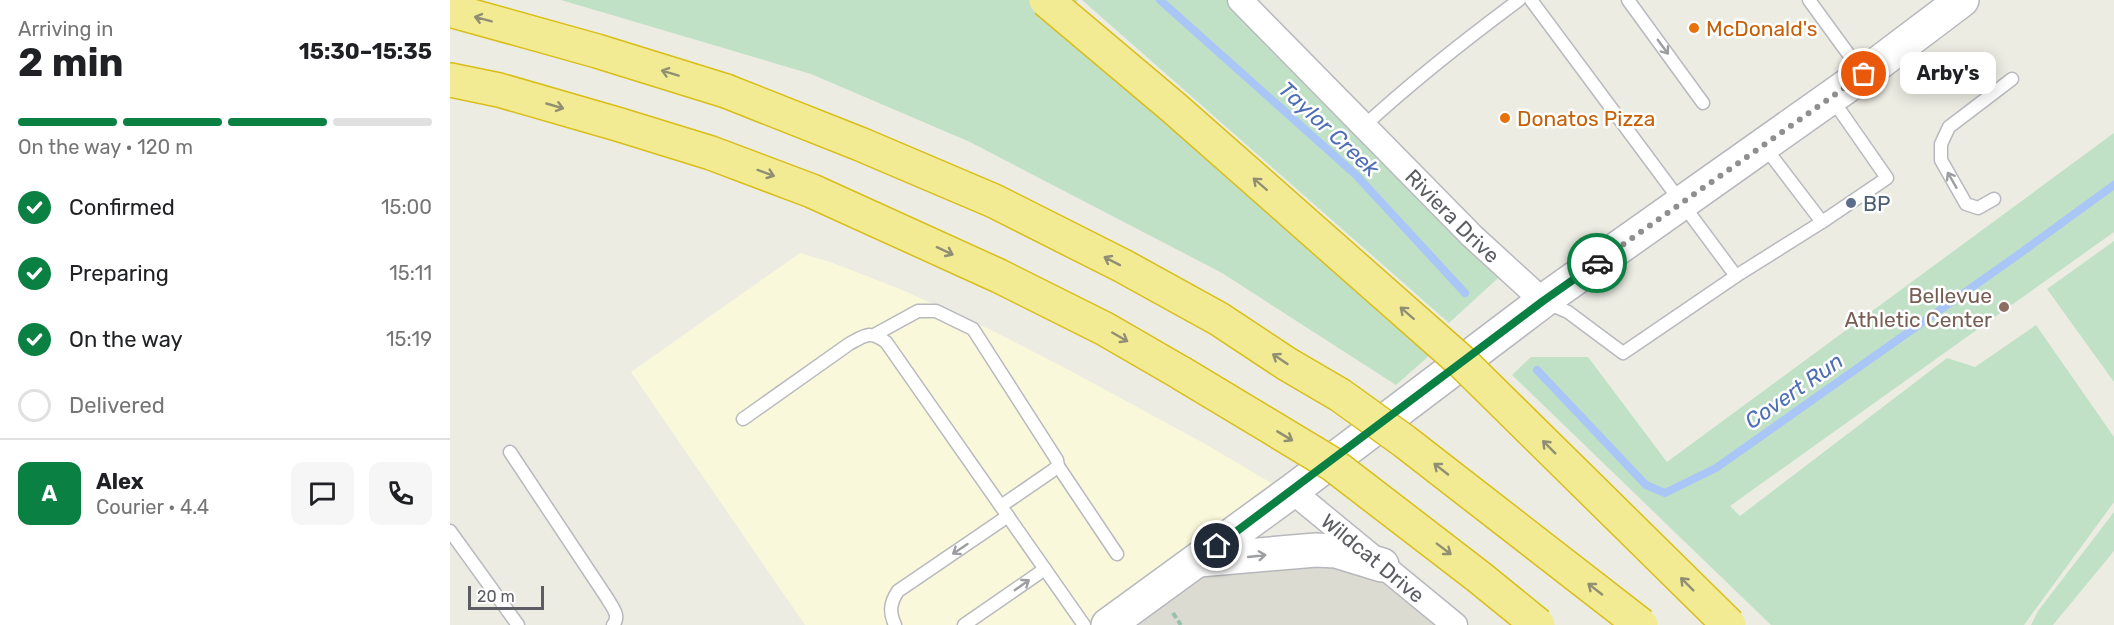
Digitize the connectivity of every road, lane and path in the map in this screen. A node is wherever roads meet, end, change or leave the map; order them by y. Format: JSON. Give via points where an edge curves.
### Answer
{"nodes":[{"id":1,"x":1046,"y":0,"type":"edge"},
{"id":2,"x":1240,"y":0,"type":"edge"},
{"id":3,"x":1519,"y":0,"type":"edge"},
{"id":4,"x":1531,"y":0,"type":"edge"},
{"id":5,"x":1628,"y":0,"type":"edge"},
{"id":6,"x":1809,"y":0,"type":"edge"},
{"id":7,"x":1962,"y":0,"type":"edge"},
{"id":8,"x":450,"y":10,"type":"edge"},
{"id":9,"x":1864,"y":74,"type":"junction"},
{"id":10,"x":2012,"y":79,"type":"dead end"},
{"id":11,"x":450,"y":80,"type":"edge"},
{"id":12,"x":450,"y":87,"type":"edge"},
{"id":13,"x":499,"y":90,"type":"junction"},
{"id":14,"x":1831,"y":97,"type":"junction"},
{"id":15,"x":1703,"y":103,"type":"dead end"},
{"id":16,"x":1364,"y":126,"type":"junction"},
{"id":17,"x":1763,"y":146,"type":"junction"},
{"id":18,"x":1994,"y":199,"type":"dead end"},
{"id":19,"x":1681,"y":203,"type":"junction"},
{"id":20,"x":1822,"y":222,"type":"junction"},
{"id":21,"x":1736,"y":276,"type":"junction"},
{"id":22,"x":1543,"y":301,"type":"junction"},
{"id":23,"x":876,"y":334,"type":"junction"},
{"id":24,"x":743,"y":419,"type":"dead end"},
{"id":25,"x":510,"y":452,"type":"dead end"},
{"id":26,"x":1058,"y":466,"type":"junction"},
{"id":27,"x":1292,"y":491,"type":"junction"},
{"id":28,"x":1005,"y":511,"type":"junction"},
{"id":29,"x":450,"y":531,"type":"edge"},
{"id":30,"x":1117,"y":554,"type":"dead end"},
{"id":31,"x":1199,"y":560,"type":"junction"},
{"id":32,"x":1382,"y":565,"type":"junction"},
{"id":33,"x":1045,"y":568,"type":"junction"},
{"id":34,"x":518,"y":625,"type":"edge"},
{"id":35,"x":613,"y":625,"type":"edge"},
{"id":36,"x":895,"y":625,"type":"edge"},
{"id":37,"x":964,"y":625,"type":"edge"},
{"id":38,"x":1084,"y":625,"type":"edge"},
{"id":39,"x":1108,"y":625,"type":"edge"},
{"id":40,"x":1455,"y":625,"type":"edge"},
{"id":41,"x":1538,"y":625,"type":"edge"},
{"id":42,"x":1641,"y":625,"type":"edge"},
{"id":43,"x":1729,"y":625,"type":"edge"}],
"edges":[{"from":43,"to":1,"type":"highway","one_way":true,"bridge":true,"via":[[1462,362]]},
{"from":2,"to":16,"type":"street","name":"Riviera Drive"},
{"from":3,"to":16,"type":"lane","via":[[1449,52]]},
{"from":4,"to":19,"type":"lane"},
{"from":5,"to":15,"type":"lane","one_way":true},
{"from":6,"to":9,"type":"lane"},
{"from":7,"to":9,"type":"street"},
{"from":42,"to":8,"type":"highway","one_way":true,"bridge":true,"via":[[1340,395],[1219,318],[1123,266],[994,201],[726,91]]},
{"from":9,"to":14,"type":"street"},
{"from":18,"to":10,"type":"lane","one_way":true,"via":[[1978,208],[1966,204],[1941,160],[1941,144],[1949,127]]},
{"from":11,"to":13,"type":"highway"},
{"from":12,"to":13,"type":"highway"},
{"from":13,"to":41,"type":"highway","one_way":true,"bridge":true,"via":[[711,153],[812,190],[1105,329],[1332,464]]},
{"from":14,"to":17,"type":"street"},
{"from":14,"to":20,"type":"lane","via":[[1887,178]]},
{"from":16,"to":22,"type":"street","name":"Riviera Drive","via":[[1472,236]]},
{"from":17,"to":19,"type":"street"},
{"from":17,"to":20,"type":"lane"},
{"from":19,"to":21,"type":"lane"},
{"from":19,"to":22,"type":"street"},
{"from":20,"to":21,"type":"lane"},
{"from":21,"to":22,"type":"lane","via":[[1623,353],[1568,312]]},
{"from":22,"to":27,"type":"street"},
{"from":23,"to":24,"type":"lane","via":[[849,344]]},
{"from":23,"to":26,"type":"lane","via":[[918,311],[936,311],[973,329]]},
{"from":23,"to":28,"type":"lane","via":[[886,342]]},
{"from":25,"to":35,"type":"lane","via":[[607,598],[616,614]]},
{"from":26,"to":28,"type":"lane"},
{"from":26,"to":30,"type":"lane"},
{"from":27,"to":31,"type":"street"},
{"from":27,"to":32,"type":"street","name":"Wildcat Drive"},
{"from":28,"to":33,"type":"lane"},
{"from":28,"to":36,"type":"lane","one_way":true,"via":[[898,591],[890,614]]},
{"from":29,"to":34,"type":"lane"},
{"from":31,"to":32,"type":"street","one_way":true,"via":[[1316,550],[1336,551]]},
{"from":31,"to":39,"type":"street"},
{"from":32,"to":40,"type":"street","name":"Wildcat Drive"},
{"from":37,"to":33,"type":"lane","one_way":true},
{"from":33,"to":38,"type":"lane"}]}
